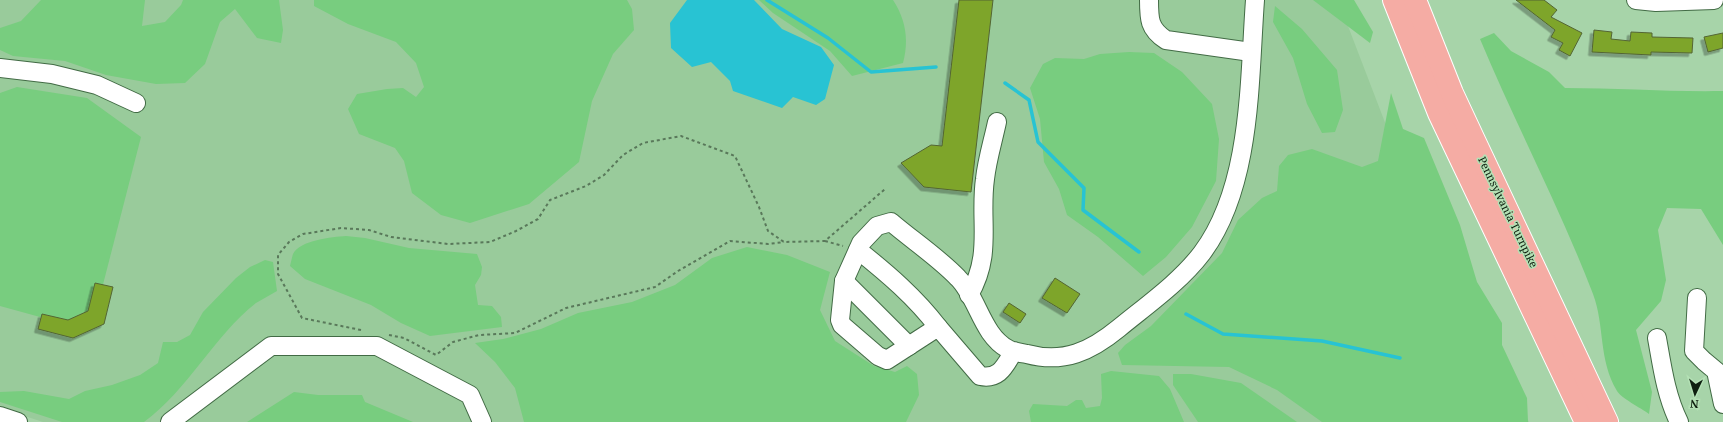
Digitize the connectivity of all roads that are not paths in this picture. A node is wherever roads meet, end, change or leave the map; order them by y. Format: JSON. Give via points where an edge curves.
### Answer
{"nodes":[{"id":1,"x":1149,"y":0,"type":"edge"},
{"id":2,"x":1255,"y":0,"type":"edge"},
{"id":3,"x":1394,"y":0,"type":"edge"},
{"id":4,"x":1415,"y":0,"type":"edge"},
{"id":5,"x":1636,"y":0,"type":"edge"},
{"id":6,"x":1714,"y":0,"type":"edge"},
{"id":7,"x":1251,"y":52,"type":"junction"},
{"id":8,"x":0,"y":68,"type":"edge"},
{"id":9,"x":136,"y":103,"type":"dead end"},
{"id":10,"x":997,"y":122,"type":"dead end"},
{"id":11,"x":858,"y":250,"type":"junction"},
{"id":12,"x":844,"y":281,"type":"junction"},
{"id":13,"x":969,"y":295,"type":"junction"},
{"id":14,"x":1697,"y":298,"type":"dead end"},
{"id":15,"x":938,"y":327,"type":"junction"},
{"id":16,"x":1657,"y":338,"type":"dead end"},
{"id":17,"x":909,"y":346,"type":"junction"},
{"id":18,"x":1014,"y":351,"type":"junction"},
{"id":19,"x":1723,"y":404,"type":"edge"},
{"id":20,"x":0,"y":416,"type":"edge"},
{"id":21,"x":18,"y":422,"type":"edge"},
{"id":22,"x":170,"y":422,"type":"edge"},
{"id":23,"x":482,"y":422,"type":"edge"},
{"id":24,"x":1586,"y":422,"type":"edge"},
{"id":25,"x":1607,"y":422,"type":"edge"},
{"id":26,"x":1679,"y":422,"type":"edge"}],
"edges":[{"from":1,"to":7,"type":"street","via":[[1149,19],[1156,33],[1166,40]]},
{"from":2,"to":7,"type":"street"},
{"from":3,"to":24,"type":"highway","name":"Pennsylvania Turnpike","via":[[1440,113]]},
{"from":4,"to":25,"type":"highway","name":"Pennsylvania Turnpike","via":[[1467,125]]},
{"from":5,"to":6,"type":"street"},
{"from":7,"to":18,"type":"street","via":[[1245,134],[1239,168],[1227,209],[1202,253],[1177,279],[1112,334],[1089,349],[1065,358],[1034,356]]},
{"from":8,"to":9,"type":"street","via":[[52,74],[97,85]]},
{"from":10,"to":13,"type":"street","via":[[985,179],[984,252],[977,281]]},
{"from":11,"to":12,"type":"street"},
{"from":11,"to":13,"type":"street","via":[[877,226],[891,222],[959,279]]},
{"from":11,"to":15,"type":"street","via":[[903,286]]},
{"from":12,"to":17,"type":"street"},
{"from":12,"to":17,"type":"street","via":[[840,320],[842,325],[878,356],[887,360]]},
{"from":13,"to":18,"type":"street","via":[[993,337]]},
{"from":14,"to":19,"type":"street","via":[[1694,351],[1716,371]]},
{"from":15,"to":17,"type":"street"},
{"from":15,"to":18,"type":"street","via":[[980,376],[987,378],[999,373]]},
{"from":16,"to":26,"type":"street","via":[[1664,379]]},
{"from":20,"to":21,"type":"street"},
{"from":22,"to":23,"type":"street","via":[[271,346],[377,346],[470,395]]}]}
